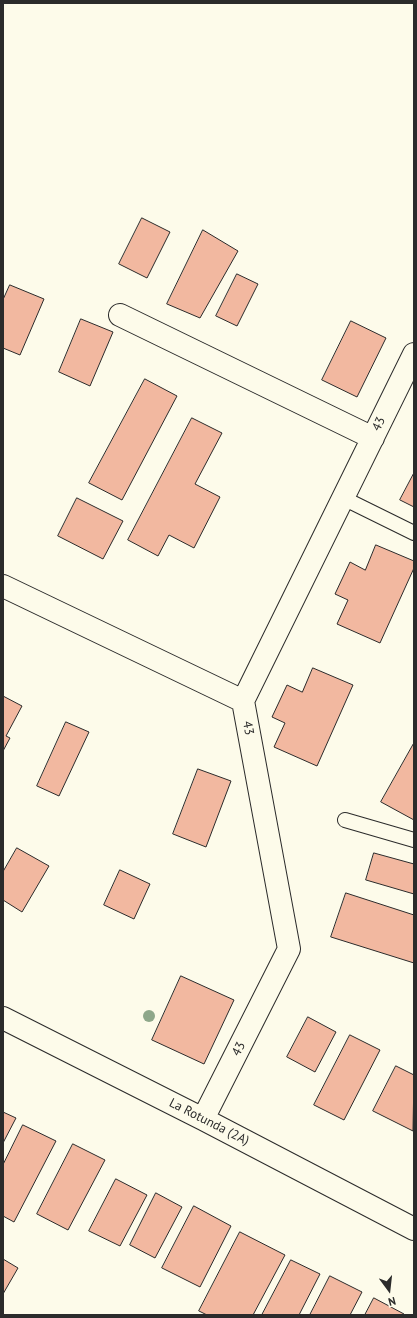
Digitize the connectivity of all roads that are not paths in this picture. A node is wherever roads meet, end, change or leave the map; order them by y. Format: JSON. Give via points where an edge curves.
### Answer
{"nodes":[{"id":1,"x":120,"y":315,"type":"dead end"},
{"id":2,"x":414,"y":354,"type":"edge"},
{"id":3,"x":373,"y":438,"type":"junction"},
{"id":4,"x":343,"y":498,"type":"junction"},
{"id":5,"x":414,"y":533,"type":"edge"},
{"id":6,"x":3,"y":586,"type":"edge"},
{"id":7,"x":243,"y":701,"type":"junction"},
{"id":8,"x":345,"y":820,"type":"dead end"},
{"id":9,"x":414,"y":840,"type":"edge"},
{"id":10,"x":3,"y":1018,"type":"edge"},
{"id":11,"x":203,"y":1119,"type":"junction"},
{"id":12,"x":414,"y":1229,"type":"edge"}],
"edges":[{"from":1,"to":3,"type":"street"},
{"from":2,"to":3,"type":"street","name":"43"},
{"from":3,"to":4,"type":"street","name":"43"},
{"from":4,"to":5,"type":"lane"},
{"from":4,"to":7,"type":"street","name":"43"},
{"from":6,"to":7,"type":"street"},
{"from":7,"to":11,"type":"street","name":"43","via":[[289,949]]},
{"from":8,"to":9,"type":"lane"},
{"from":10,"to":11,"type":"street","name":"La Rotunda (2A)"},
{"from":11,"to":12,"type":"street","name":"La Rotunda (2A)"}]}
